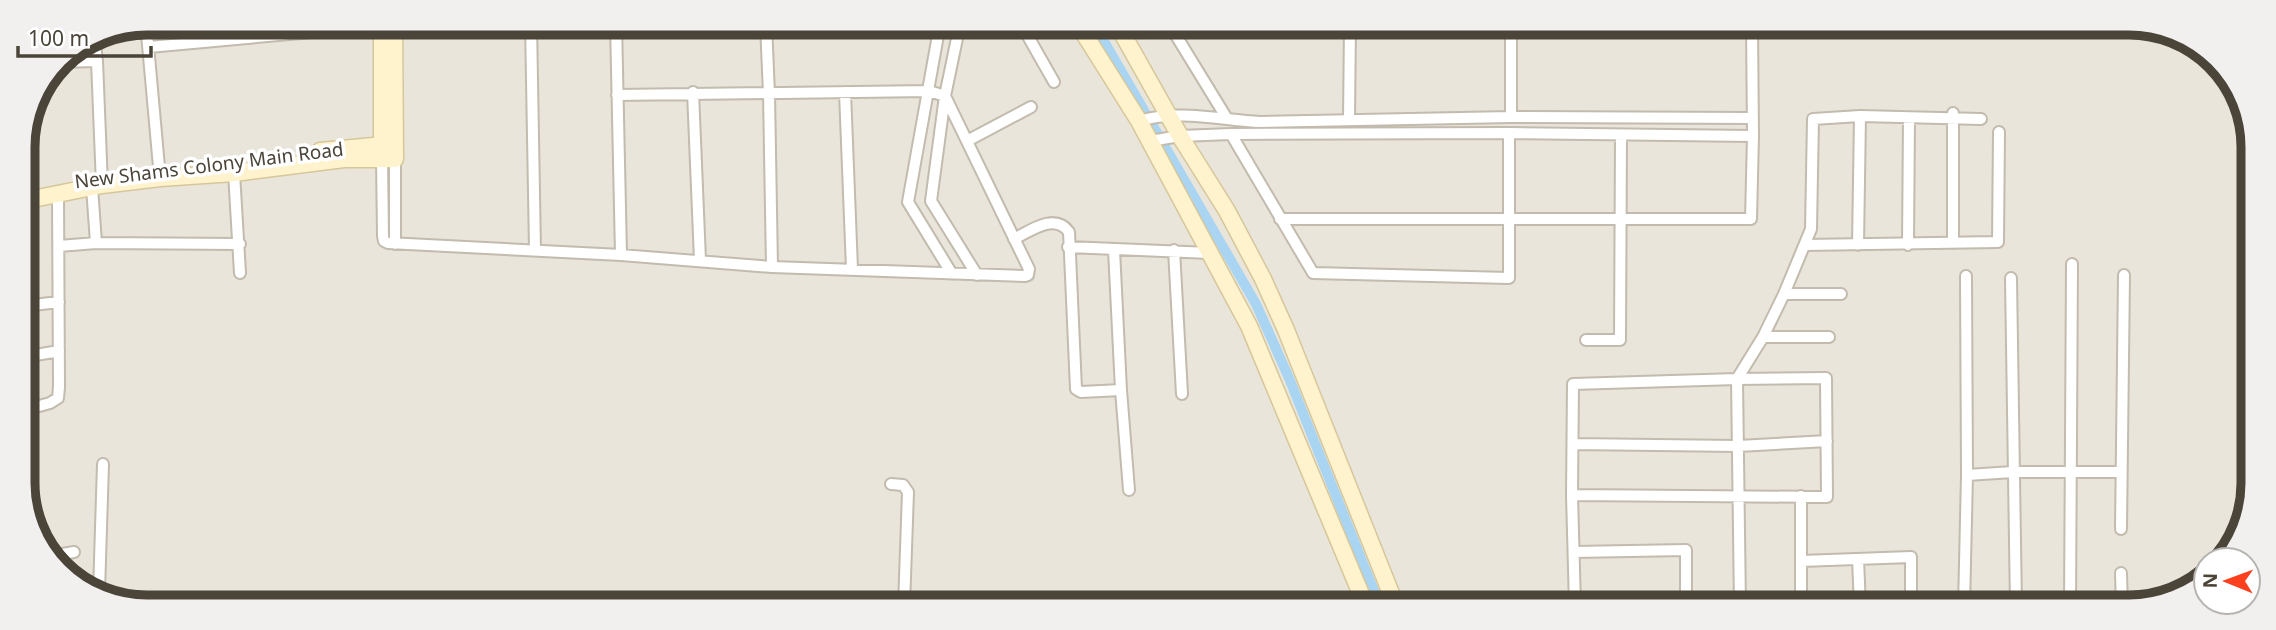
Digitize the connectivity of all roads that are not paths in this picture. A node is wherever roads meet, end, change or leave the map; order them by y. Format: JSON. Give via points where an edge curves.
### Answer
{"nodes":[{"id":1,"x":148,"y":35,"type":"edge"},
{"id":2,"x":225,"y":35,"type":"edge"},
{"id":3,"x":383,"y":35,"type":"edge"},
{"id":4,"x":393,"y":35,"type":"edge"},
{"id":5,"x":531,"y":35,"type":"edge"},
{"id":6,"x":616,"y":35,"type":"edge"},
{"id":7,"x":767,"y":35,"type":"edge"},
{"id":8,"x":938,"y":35,"type":"edge"},
{"id":9,"x":958,"y":35,"type":"edge"},
{"id":10,"x":1027,"y":35,"type":"edge"},
{"id":11,"x":1085,"y":35,"type":"edge"},
{"id":12,"x":1123,"y":35,"type":"edge"},
{"id":13,"x":1176,"y":35,"type":"edge"},
{"id":14,"x":1350,"y":35,"type":"edge"},
{"id":15,"x":1511,"y":35,"type":"edge"},
{"id":16,"x":1752,"y":35,"type":"edge"},
{"id":17,"x":149,"y":47,"type":"junction"},
{"id":18,"x":95,"y":48,"type":"edge"},
{"id":19,"x":97,"y":61,"type":"junction"},
{"id":20,"x":76,"y":62,"type":"edge"},
{"id":21,"x":1054,"y":82,"type":"dead end"},
{"id":22,"x":929,"y":91,"type":"junction"},
{"id":23,"x":693,"y":92,"type":"junction"},
{"id":24,"x":769,"y":92,"type":"junction"},
{"id":25,"x":845,"y":92,"type":"junction"},
{"id":26,"x":617,"y":95,"type":"junction"},
{"id":27,"x":945,"y":96,"type":"junction"},
{"id":28,"x":1031,"y":107,"type":"dead end"},
{"id":29,"x":1953,"y":115,"type":"junction"},
{"id":30,"x":1860,"y":116,"type":"junction"},
{"id":31,"x":1165,"y":117,"type":"junction"},
{"id":32,"x":1226,"y":117,"type":"junction"},
{"id":33,"x":1511,"y":117,"type":"junction"},
{"id":34,"x":1753,"y":118,"type":"junction"},
{"id":35,"x":1909,"y":118,"type":"junction"},
{"id":36,"x":1349,"y":119,"type":"junction"},
{"id":37,"x":1981,"y":119,"type":"dead end"},
{"id":38,"x":1143,"y":120,"type":"junction"},
{"id":39,"x":1999,"y":132,"type":"dead end"},
{"id":40,"x":1509,"y":133,"type":"junction"},
{"id":41,"x":1231,"y":134,"type":"junction"},
{"id":42,"x":1177,"y":136,"type":"junction"},
{"id":43,"x":1621,"y":136,"type":"junction"},
{"id":44,"x":1753,"y":136,"type":"junction"},
{"id":45,"x":1152,"y":140,"type":"junction"},
{"id":46,"x":967,"y":141,"type":"junction"},
{"id":47,"x":388,"y":151,"type":"junction"},
{"id":48,"x":160,"y":173,"type":"junction"},
{"id":49,"x":234,"y":173,"type":"junction"},
{"id":50,"x":98,"y":183,"type":"junction"},
{"id":51,"x":35,"y":191,"type":"edge"},
{"id":52,"x":58,"y":194,"type":"junction"},
{"id":53,"x":35,"y":199,"type":"edge"},
{"id":54,"x":1280,"y":219,"type":"junction"},
{"id":55,"x":1509,"y":219,"type":"junction"},
{"id":56,"x":1621,"y":219,"type":"junction"},
{"id":57,"x":1014,"y":239,"type":"junction"},
{"id":58,"x":96,"y":243,"type":"junction"},
{"id":59,"x":1952,"y":243,"type":"junction"},
{"id":60,"x":240,"y":244,"type":"junction"},
{"id":61,"x":1805,"y":245,"type":"junction"},
{"id":62,"x":1858,"y":245,"type":"junction"},
{"id":63,"x":1908,"y":245,"type":"junction"},
{"id":64,"x":60,"y":246,"type":"junction"},
{"id":65,"x":1068,"y":247,"type":"junction"},
{"id":66,"x":535,"y":250,"type":"junction"},
{"id":67,"x":1114,"y":250,"type":"junction"},
{"id":68,"x":1174,"y":250,"type":"junction"},
{"id":69,"x":1210,"y":253,"type":"junction"},
{"id":70,"x":621,"y":255,"type":"junction"},
{"id":71,"x":700,"y":260,"type":"junction"},
{"id":72,"x":2072,"y":264,"type":"dead end"},
{"id":73,"x":772,"y":267,"type":"junction"},
{"id":74,"x":852,"y":269,"type":"junction"},
{"id":75,"x":240,"y":273,"type":"dead end"},
{"id":76,"x":952,"y":274,"type":"junction"},
{"id":77,"x":977,"y":275,"type":"junction"},
{"id":78,"x":2124,"y":275,"type":"dead end"},
{"id":79,"x":1966,"y":276,"type":"dead end"},
{"id":80,"x":2011,"y":278,"type":"dead end"},
{"id":81,"x":1784,"y":294,"type":"junction"},
{"id":82,"x":1841,"y":294,"type":"dead end"},
{"id":83,"x":59,"y":302,"type":"junction"},
{"id":84,"x":35,"y":305,"type":"edge"},
{"id":85,"x":1763,"y":337,"type":"junction"},
{"id":86,"x":1829,"y":337,"type":"dead end"},
{"id":87,"x":1586,"y":340,"type":"dead end"},
{"id":88,"x":59,"y":351,"type":"junction"},
{"id":89,"x":35,"y":354,"type":"edge"},
{"id":90,"x":1737,"y":379,"type":"junction"},
{"id":91,"x":1121,"y":390,"type":"junction"},
{"id":92,"x":1182,"y":394,"type":"dead end"},
{"id":93,"x":35,"y":406,"type":"edge"},
{"id":94,"x":1826,"y":441,"type":"junction"},
{"id":95,"x":1573,"y":444,"type":"junction"},
{"id":96,"x":1738,"y":446,"type":"junction"},
{"id":97,"x":103,"y":464,"type":"dead end"},
{"id":98,"x":2013,"y":472,"type":"junction"},
{"id":99,"x":2121,"y":472,"type":"junction"},
{"id":100,"x":2070,"y":473,"type":"junction"},
{"id":101,"x":1967,"y":475,"type":"junction"},
{"id":102,"x":891,"y":484,"type":"dead end"},
{"id":103,"x":1129,"y":490,"type":"dead end"},
{"id":104,"x":1572,"y":495,"type":"junction"},
{"id":105,"x":1801,"y":496,"type":"junction"},
{"id":106,"x":1739,"y":498,"type":"junction"},
{"id":107,"x":2121,"y":529,"type":"dead end"},
{"id":108,"x":74,"y":552,"type":"dead end"},
{"id":109,"x":1573,"y":552,"type":"junction"},
{"id":110,"x":61,"y":554,"type":"edge"},
{"id":111,"x":1858,"y":559,"type":"junction"},
{"id":112,"x":1801,"y":561,"type":"junction"},
{"id":113,"x":2121,"y":573,"type":"dead end"},
{"id":114,"x":99,"y":584,"type":"edge"},
{"id":115,"x":904,"y":595,"type":"edge"},
{"id":116,"x":1361,"y":595,"type":"edge"},
{"id":117,"x":1392,"y":595,"type":"edge"},
{"id":118,"x":1575,"y":595,"type":"edge"},
{"id":119,"x":1686,"y":595,"type":"edge"},
{"id":120,"x":1741,"y":595,"type":"edge"},
{"id":121,"x":1801,"y":595,"type":"edge"},
{"id":122,"x":1860,"y":595,"type":"edge"},
{"id":123,"x":1911,"y":595,"type":"edge"},
{"id":124,"x":1964,"y":595,"type":"edge"},
{"id":125,"x":2016,"y":595,"type":"edge"},
{"id":126,"x":2070,"y":595,"type":"edge"},
{"id":127,"x":2122,"y":595,"type":"edge"}],
"edges":[{"from":1,"to":17,"type":"street"},
{"from":2,"to":17,"type":"street"},
{"from":3,"to":47,"type":"street"},
{"from":4,"to":47,"type":"street"},
{"from":5,"to":66,"type":"street"},
{"from":6,"to":26,"type":"street"},
{"from":7,"to":24,"type":"street"},
{"from":8,"to":22,"type":"street"},
{"from":9,"to":27,"type":"street"},
{"from":10,"to":21,"type":"street"},
{"from":11,"to":38,"type":"street"},
{"from":12,"to":31,"type":"street"},
{"from":13,"to":32,"type":"street"},
{"from":14,"to":36,"type":"street"},
{"from":15,"to":33,"type":"street"},
{"from":16,"to":34,"type":"street"},
{"from":17,"to":48,"type":"street"},
{"from":18,"to":19,"type":"street"},
{"from":19,"to":20,"type":"street"},
{"from":19,"to":50,"type":"street"},
{"from":22,"to":25,"type":"street"},
{"from":22,"to":27,"type":"street"},
{"from":22,"to":76,"type":"street","via":[[908,202]]},
{"from":23,"to":24,"type":"street"},
{"from":23,"to":26,"type":"street"},
{"from":23,"to":71,"type":"street"},
{"from":24,"to":25,"type":"street"},
{"from":24,"to":73,"type":"street"},
{"from":25,"to":74,"type":"street"},
{"from":26,"to":70,"type":"street"},
{"from":27,"to":46,"type":"street"},
{"from":27,"to":77,"type":"street","via":[[931,201]]},
{"from":28,"to":46,"type":"street"},
{"from":29,"to":35,"type":"street"},
{"from":29,"to":37,"type":"street"},
{"from":29,"to":59,"type":"street"},
{"from":30,"to":35,"type":"street"},
{"from":30,"to":61,"type":"street","via":[[1813,119],[1811,229]]},
{"from":30,"to":62,"type":"street"},
{"from":31,"to":32,"type":"street"},
{"from":31,"to":38,"type":"street"},
{"from":31,"to":42,"type":"street"},
{"from":32,"to":36,"type":"street","via":[[1260,122]]},
{"from":33,"to":34,"type":"street"},
{"from":33,"to":36,"type":"street"},
{"from":34,"to":44,"type":"street"},
{"from":35,"to":63,"type":"street"},
{"from":38,"to":45,"type":"street"},
{"from":39,"to":59,"type":"street","via":[[1998,242]]},
{"from":40,"to":41,"type":"street"},
{"from":40,"to":43,"type":"street"},
{"from":40,"to":55,"type":"street"},
{"from":41,"to":42,"type":"street"},
{"from":41,"to":54,"type":"street"},
{"from":42,"to":45,"type":"street"},
{"from":42,"to":117,"type":"street","via":[[1227,211],[1263,279]]},
{"from":43,"to":44,"type":"street"},
{"from":43,"to":56,"type":"street"},
{"from":44,"to":56,"type":"street","via":[[1751,219]]},
{"from":45,"to":69,"type":"street"},
{"from":46,"to":57,"type":"street"},
{"from":47,"to":48,"type":"street","name":"New Shams Colony Main Road"},
{"from":47,"to":49,"type":"street","name":"New Shams Colony Main Road"},
{"from":47,"to":66,"type":"street","via":[[395,244]]},
{"from":48,"to":49,"type":"street","name":"New Shams Colony Main Road"},
{"from":48,"to":50,"type":"street","name":"New Shams Colony Main Road"},
{"from":49,"to":60,"type":"street"},
{"from":50,"to":51,"type":"street","name":"New Shams Colony Main Road"},
{"from":50,"to":52,"type":"street","name":"New Shams Colony Main Road"},
{"from":50,"to":58,"type":"street"},
{"from":52,"to":53,"type":"street","name":"New Shams Colony Main Road"},
{"from":52,"to":64,"type":"street"},
{"from":54,"to":55,"type":"street"},
{"from":54,"to":55,"type":"street","via":[[1312,273],[1509,278]]},
{"from":55,"to":56,"type":"street"},
{"from":56,"to":87,"type":"street","via":[[1620,340]]},
{"from":57,"to":65,"type":"street","via":[[1054,222],[1069,232]]},
{"from":57,"to":77,"type":"street","via":[[1028,275]]},
{"from":58,"to":60,"type":"street"},
{"from":58,"to":64,"type":"street"},
{"from":59,"to":63,"type":"street"},
{"from":60,"to":75,"type":"street"},
{"from":61,"to":62,"type":"street"},
{"from":61,"to":81,"type":"street"},
{"from":62,"to":63,"type":"street"},
{"from":64,"to":83,"type":"street"},
{"from":65,"to":67,"type":"street"},
{"from":65,"to":91,"type":"street","via":[[1076,388],[1081,392]]},
{"from":66,"to":70,"type":"street"},
{"from":67,"to":68,"type":"street"},
{"from":67,"to":91,"type":"street"},
{"from":68,"to":69,"type":"street"},
{"from":68,"to":92,"type":"street"},
{"from":69,"to":116,"type":"street","via":[[1249,326]]},
{"from":70,"to":71,"type":"street"},
{"from":71,"to":73,"type":"street"},
{"from":72,"to":100,"type":"street"},
{"from":73,"to":74,"type":"street"},
{"from":74,"to":76,"type":"street"},
{"from":76,"to":77,"type":"street"},
{"from":78,"to":99,"type":"street"},
{"from":79,"to":101,"type":"street"},
{"from":80,"to":98,"type":"street"},
{"from":81,"to":82,"type":"street"},
{"from":81,"to":85,"type":"street"},
{"from":83,"to":84,"type":"street"},
{"from":83,"to":88,"type":"street"},
{"from":85,"to":86,"type":"street"},
{"from":85,"to":90,"type":"street"},
{"from":88,"to":89,"type":"street"},
{"from":88,"to":93,"type":"street","via":[[58,398]]},
{"from":90,"to":94,"type":"street","via":[[1826,378]]},
{"from":90,"to":95,"type":"street","via":[[1573,384]]},
{"from":90,"to":96,"type":"street"},
{"from":91,"to":103,"type":"street"},
{"from":94,"to":96,"type":"street"},
{"from":94,"to":105,"type":"street","via":[[1827,496]]},
{"from":95,"to":96,"type":"street"},
{"from":95,"to":104,"type":"street"},
{"from":96,"to":106,"type":"street"},
{"from":97,"to":114,"type":"street"},
{"from":98,"to":100,"type":"street"},
{"from":98,"to":101,"type":"street"},
{"from":98,"to":125,"type":"street"},
{"from":99,"to":100,"type":"street"},
{"from":99,"to":107,"type":"street"},
{"from":100,"to":126,"type":"street"},
{"from":101,"to":124,"type":"street"},
{"from":102,"to":115,"type":"street","via":[[903,485],[908,492]]},
{"from":104,"to":106,"type":"street"},
{"from":104,"to":109,"type":"street"},
{"from":105,"to":106,"type":"street"},
{"from":105,"to":112,"type":"street"},
{"from":106,"to":120,"type":"street"},
{"from":108,"to":110,"type":"street"},
{"from":109,"to":118,"type":"street"},
{"from":109,"to":119,"type":"street","via":[[1686,550]]},
{"from":111,"to":112,"type":"street"},
{"from":111,"to":122,"type":"street"},
{"from":111,"to":123,"type":"street","via":[[1911,557]]},
{"from":112,"to":121,"type":"street"},
{"from":113,"to":127,"type":"street"}]}
